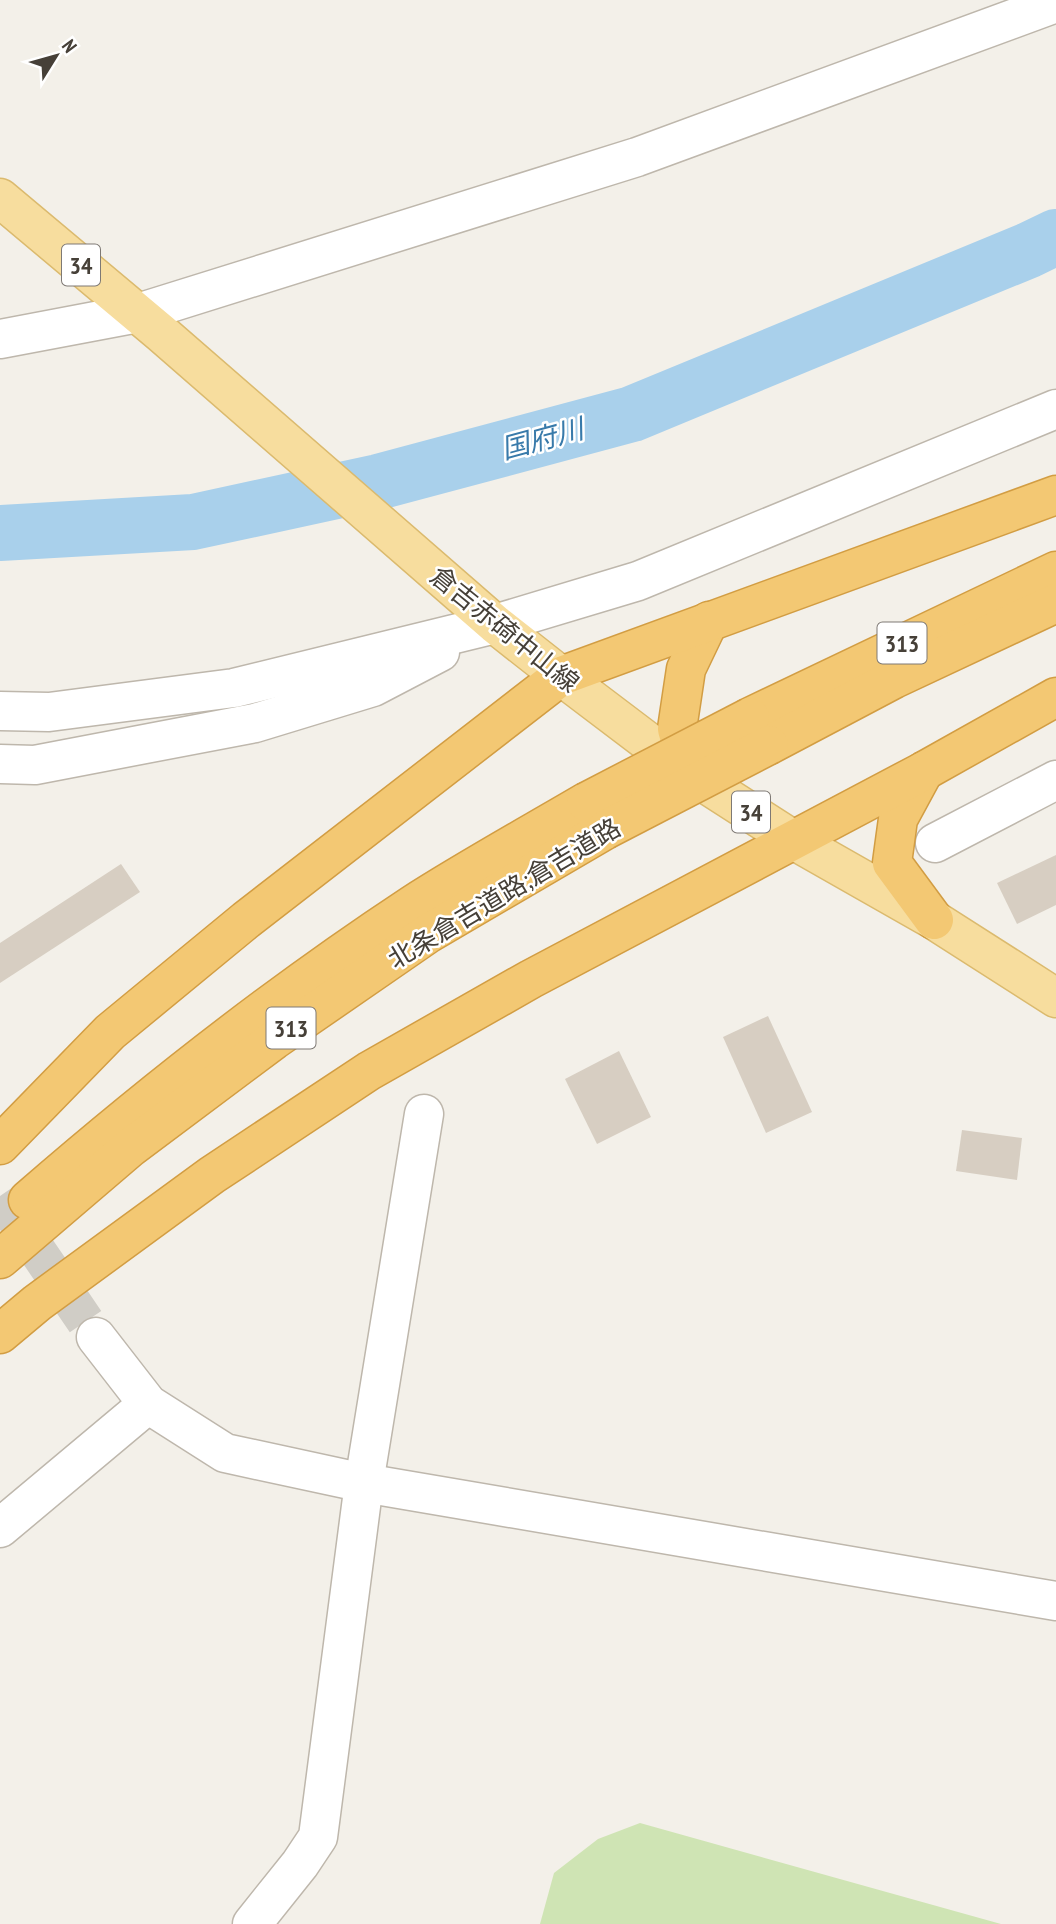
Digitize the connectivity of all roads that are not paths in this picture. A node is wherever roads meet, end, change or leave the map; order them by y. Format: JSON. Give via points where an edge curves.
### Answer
{"nodes":[{"id":1,"x":1056,"y":2,"type":"edge"},
{"id":2,"x":0,"y":198,"type":"edge"},
{"id":3,"x":150,"y":323,"type":"junction"},
{"id":4,"x":0,"y":340,"type":"edge"},
{"id":5,"x":1056,"y":409,"type":"edge"},
{"id":6,"x":1056,"y":495,"type":"edge"},
{"id":7,"x":1056,"y":571,"type":"edge"},
{"id":8,"x":1056,"y":603,"type":"edge"},
{"id":9,"x":709,"y":621,"type":"junction"},
{"id":10,"x":495,"y":624,"type":"junction"},
{"id":11,"x":561,"y":676,"type":"junction"},
{"id":12,"x":1056,"y":697,"type":"edge"},
{"id":13,"x":0,"y":711,"type":"edge"},
{"id":14,"x":760,"y":731,"type":"junction"},
{"id":15,"x":0,"y":764,"type":"edge"},
{"id":16,"x":924,"y":771,"type":"junction"},
{"id":17,"x":690,"y":773,"type":"junction"},
{"id":18,"x":1056,"y":780,"type":"edge"},
{"id":19,"x":595,"y":816,"type":"junction"},
{"id":20,"x":794,"y":841,"type":"junction"},
{"id":21,"x":935,"y":843,"type":"dead end"},
{"id":22,"x":934,"y":920,"type":"junction"},
{"id":23,"x":1056,"y":999,"type":"edge"},
{"id":24,"x":424,"y":1114,"type":"dead end"},
{"id":25,"x":0,"y":1145,"type":"edge"},
{"id":26,"x":0,"y":1224,"type":"edge"},
{"id":27,"x":0,"y":1259,"type":"edge"},
{"id":28,"x":0,"y":1334,"type":"edge"},
{"id":29,"x":96,"y":1337,"type":"tunnel mouth"},
{"id":30,"x":148,"y":1404,"type":"junction"},
{"id":31,"x":364,"y":1483,"type":"junction"},
{"id":32,"x":0,"y":1528,"type":"edge"},
{"id":33,"x":1056,"y":1601,"type":"edge"},
{"id":34,"x":252,"y":1924,"type":"edge"}],
"edges":[{"from":1,"to":3,"type":"street","via":[[637,157]]},
{"from":2,"to":3,"type":"main road","name":"倉吉赤碕中山線","number":"34"},
{"from":3,"to":4,"type":"street"},
{"from":3,"to":10,"type":"main road","name":"倉吉赤碕中山線","number":"34"},
{"from":5,"to":10,"type":"street","via":[[638,580]]},
{"from":6,"to":9,"type":"highway"},
{"from":7,"to":14,"type":"highway","name":"北条倉吉道路;倉吉道路","number":"313","via":[[883,652]]},
{"from":8,"to":14,"type":"highway","name":"北条倉吉道路;倉吉道路","number":"313","via":[[894,679]]},
{"from":9,"to":11,"type":"highway"},
{"from":9,"to":17,"type":"highway","via":[[686,669],[677,729]]},
{"from":10,"to":11,"type":"main road","name":"倉吉赤碕中山線","number":"34"},
{"from":10,"to":13,"type":"street","via":[[234,688],[49,712]]},
{"from":10,"to":15,"type":"street","via":[[373,687],[255,723],[35,765]]},
{"from":11,"to":17,"type":"main road","name":"倉吉赤碕中山線","number":"34"},
{"from":11,"to":25,"type":"highway","via":[[110,1032]]},
{"from":12,"to":16,"type":"highway"},
{"from":14,"to":19,"type":"highway","name":"北条倉吉道路;倉吉道路","number":"313","bridge":true},
{"from":16,"to":20,"type":"highway"},
{"from":16,"to":22,"type":"highway","via":[[898,819],[892,863]]},
{"from":17,"to":20,"type":"main road","name":"倉吉赤碕中山線","number":"34"},
{"from":18,"to":21,"type":"street"},
{"from":19,"to":26,"type":"highway","name":"北条倉吉道路;倉吉道路","number":"313","via":[[413,905],[257,1014],[116,1124]]},
{"from":19,"to":27,"type":"highway","name":"北条倉吉道路;倉吉道路","number":"313","via":[[274,1040],[131,1147]]},
{"from":20,"to":22,"type":"main road","name":"倉吉赤碕中山線","number":"34"},
{"from":20,"to":28,"type":"highway","via":[[531,979],[369,1071],[212,1175]]},
{"from":22,"to":23,"type":"main road","name":"倉吉赤碕中山線","number":"34"},
{"from":24,"to":31,"type":"street"},
{"from":29,"to":30,"type":"street"},
{"from":30,"to":31,"type":"street","via":[[225,1453]]},
{"from":30,"to":32,"type":"street"},
{"from":31,"to":33,"type":"street"},
{"from":31,"to":34,"type":"street","via":[[318,1837]]}]}
